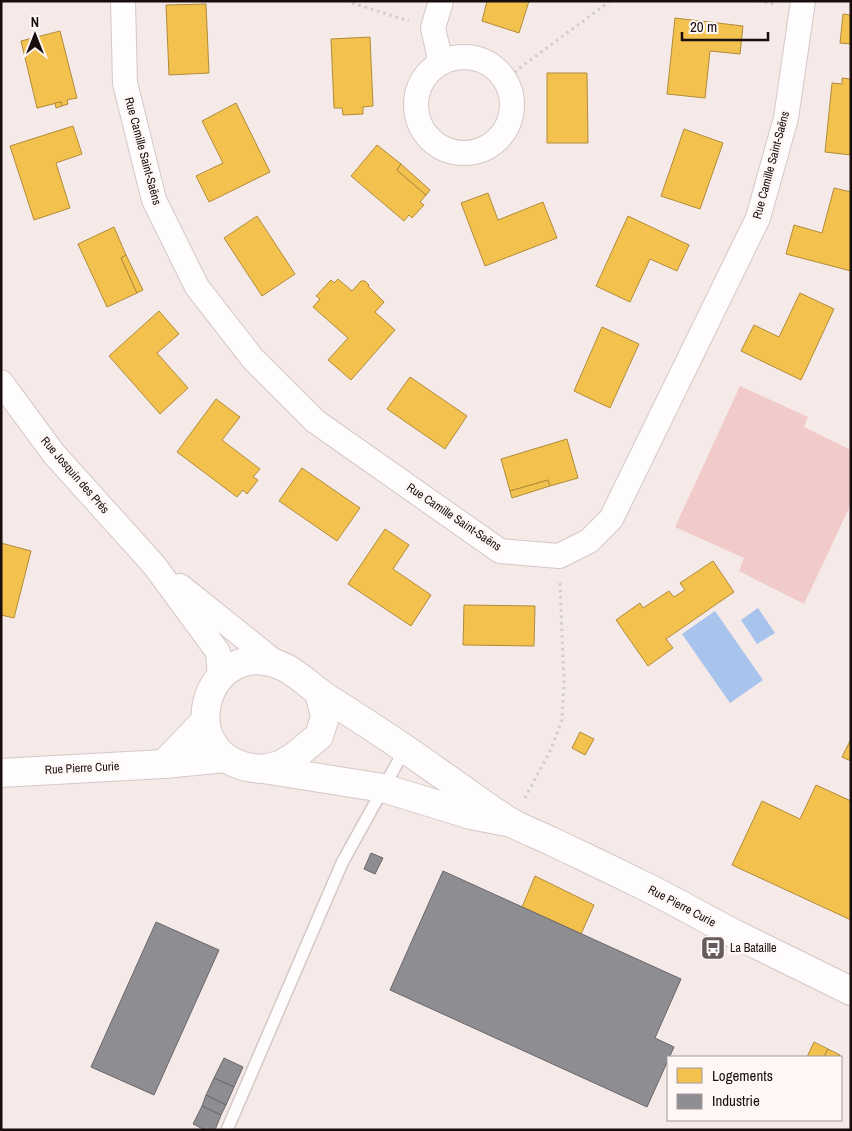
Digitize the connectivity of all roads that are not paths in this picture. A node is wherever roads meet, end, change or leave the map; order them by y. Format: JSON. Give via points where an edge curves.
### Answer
{"nodes":[{"id":1,"x":123,"y":1,"type":"edge"},
{"id":2,"x":442,"y":1,"type":"edge"},
{"id":3,"x":803,"y":1,"type":"edge"},
{"id":4,"x":441,"y":63,"type":"junction"},
{"id":5,"x":1,"y":382,"type":"edge"},
{"id":6,"x":154,"y":565,"type":"junction"},
{"id":7,"x":276,"y":663,"type":"junction"},
{"id":8,"x":220,"y":678,"type":"junction"},
{"id":9,"x":319,"y":692,"type":"junction"},
{"id":10,"x":205,"y":721,"type":"junction"},
{"id":11,"x":405,"y":749,"type":"junction"},
{"id":12,"x":226,"y":758,"type":"junction"},
{"id":13,"x":164,"y":764,"type":"junction"},
{"id":14,"x":263,"y":769,"type":"junction"},
{"id":15,"x":1,"y":773,"type":"edge"},
{"id":16,"x":383,"y":788,"type":"junction"},
{"id":17,"x":512,"y":823,"type":"junction"},
{"id":18,"x":851,"y":991,"type":"edge"},
{"id":19,"x":227,"y":1130,"type":"edge"}],
"edges":[{"from":1,"to":3,"type":"street","name":"Rue Camille Saint-Saëns","via":[[125,83],[154,200],[197,287],[253,358],[315,421],[500,551],[559,556],[589,541],[611,518],[758,218],[786,118]]},
{"from":2,"to":4,"type":"street","via":[[433,28]]},
{"from":4,"to":4,"type":"street","via":[[455,58],[485,62],[507,83],[512,99],[511,114],[495,142],[482,150],[450,152],[424,133],[416,102],[419,87],[428,73]]},
{"from":5,"to":6,"type":"street","name":"Rue Josquin des Prés","via":[[54,454]]},
{"from":6,"to":7,"type":"street","name":"Rue Josquin des Prés"},
{"from":6,"to":8,"type":"street","name":"Rue Josquin des Prés","via":[[218,652]]},
{"from":7,"to":8,"type":"street","name":"Rue Pierre Curie","via":[[246,662]]},
{"from":7,"to":9,"type":"street","name":"Rue Pierre Curie"},
{"from":8,"to":10,"type":"street","name":"Rue Pierre Curie","via":[[211,690]]},
{"from":9,"to":11,"type":"street","name":"Rue Pierre Curie"},
{"from":9,"to":14,"type":"street","via":[[326,717],[319,736],[280,765]]},
{"from":10,"to":12,"type":"street","name":"Rue Pierre Curie","via":[[216,748]]},
{"from":10,"to":13,"type":"street"},
{"from":11,"to":16,"type":"lane"},
{"from":11,"to":17,"type":"street","name":"Rue Pierre Curie"},
{"from":12,"to":13,"type":"street","name":"Rue Pierre Curie"},
{"from":12,"to":14,"type":"street","name":"Rue Pierre Curie","via":[[250,768]]},
{"from":13,"to":15,"type":"street","name":"Rue Pierre Curie"},
{"from":14,"to":16,"type":"street","name":"Rue Pierre Curie"},
{"from":16,"to":17,"type":"street","name":"Rue Pierre Curie","via":[[471,815]]},
{"from":16,"to":19,"type":"lane","via":[[342,863]]},
{"from":17,"to":18,"type":"street","name":"Rue Pierre Curie"}]}
